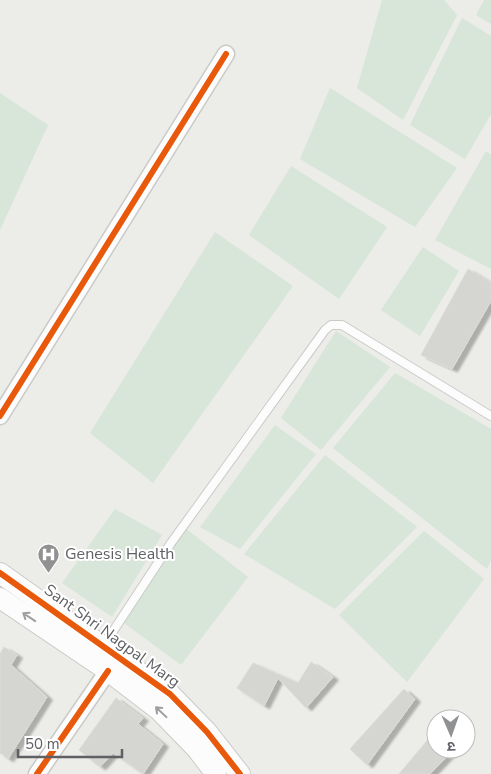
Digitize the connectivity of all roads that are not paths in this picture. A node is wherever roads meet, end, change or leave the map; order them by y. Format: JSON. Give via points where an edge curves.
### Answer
{"nodes":[{"id":1,"x":226,"y":54,"type":"dead end"},
{"id":2,"x":0,"y":416,"type":"edge"},
{"id":3,"x":491,"y":416,"type":"edge"},
{"id":4,"x":0,"y":573,"type":"edge"},
{"id":5,"x":0,"y":598,"type":"edge"},
{"id":6,"x":104,"y":646,"type":"junction"},
{"id":7,"x":108,"y":671,"type":"junction"},
{"id":8,"x":237,"y":773,"type":"edge"},
{"id":9,"x":37,"y":774,"type":"edge"},
{"id":10,"x":216,"y":774,"type":"edge"}],
"edges":[{"from":1,"to":2,"type":"street"},
{"from":3,"to":6,"type":"lane","via":[[342,325],[331,325],[171,543]]},
{"from":4,"to":6,"type":"street","name":"Sant Shri Nagpal Marg"},
{"from":7,"to":5,"type":"street","name":"Sant Shri Nagpal Marg","one_way":true},
{"from":6,"to":8,"type":"street","name":"Sant Shri Nagpal Marg","via":[[170,694],[207,732]]},
{"from":7,"to":9,"type":"street"},
{"from":10,"to":7,"type":"street","name":"Sant Shri Nagpal Marg","one_way":true,"via":[[159,710]]}]}
